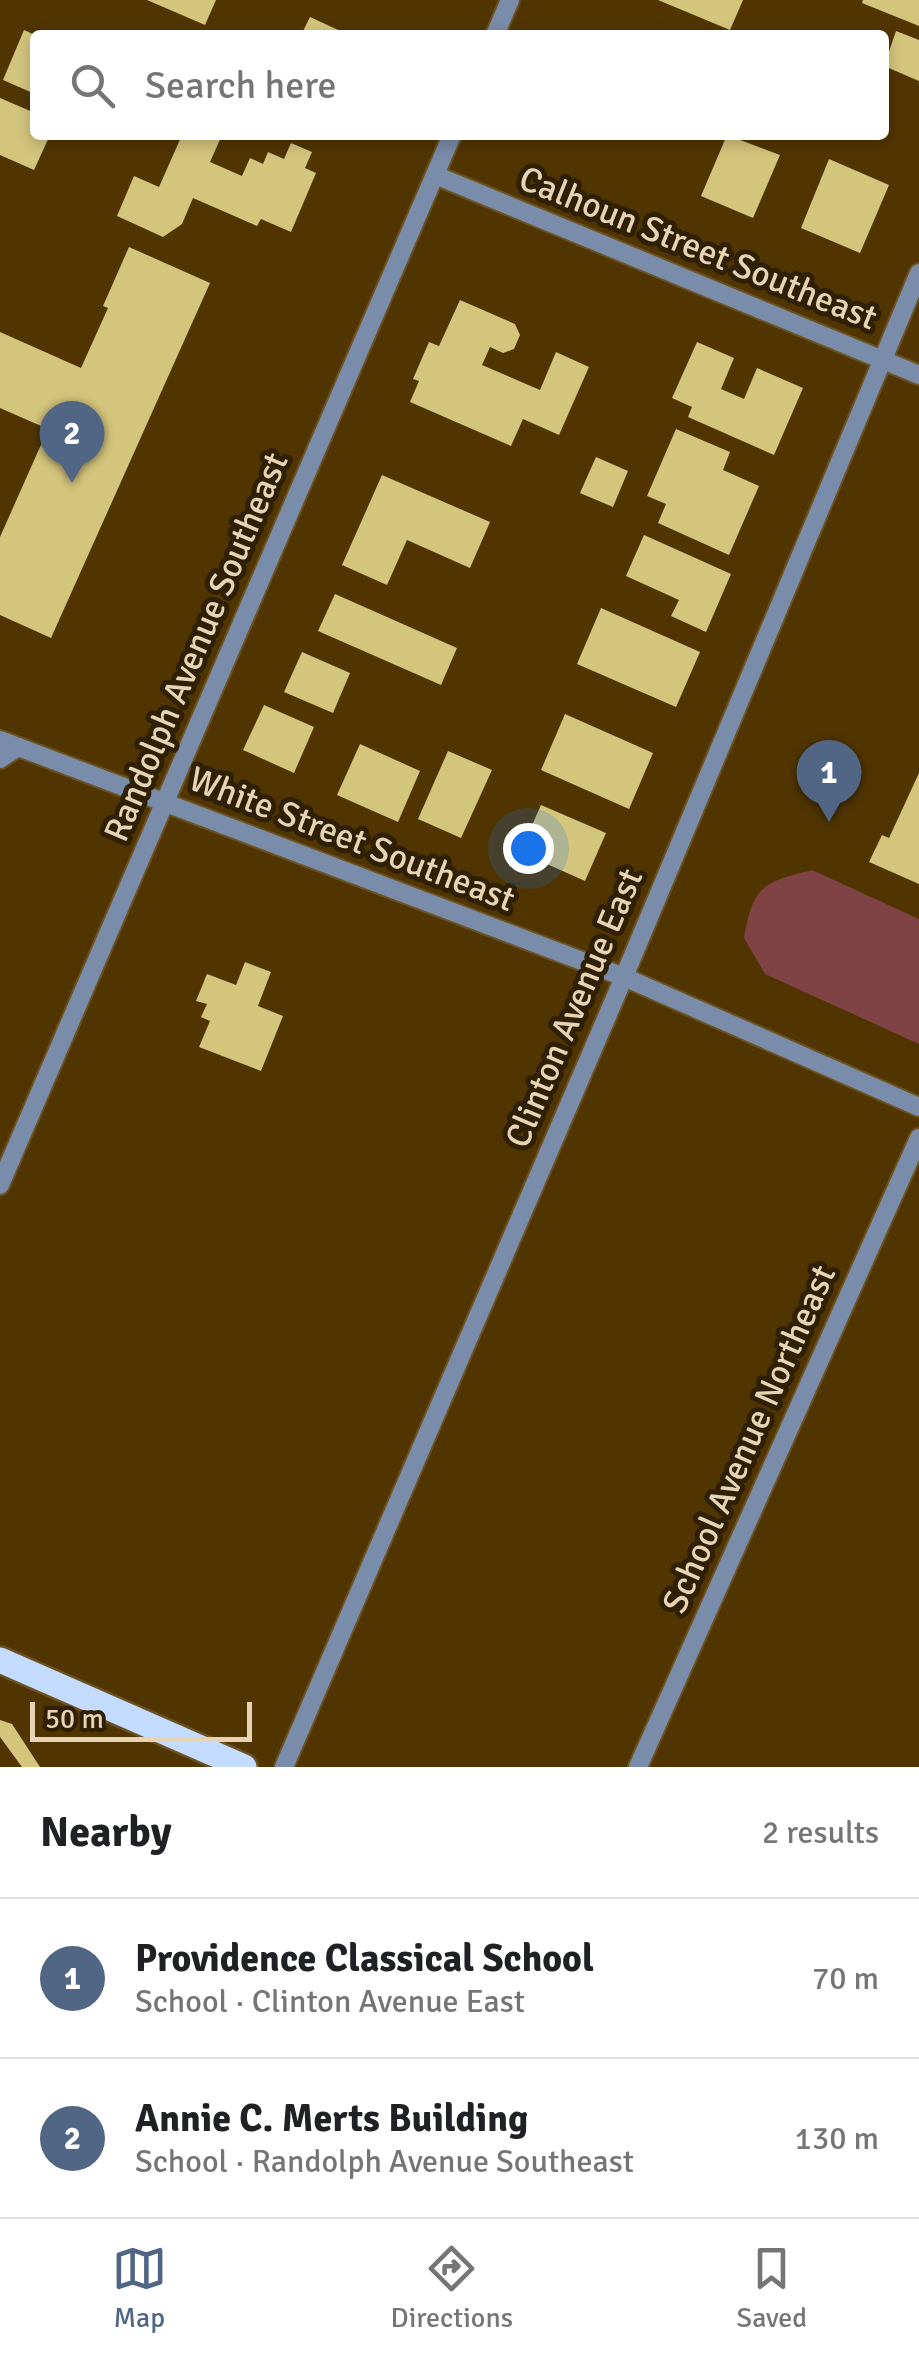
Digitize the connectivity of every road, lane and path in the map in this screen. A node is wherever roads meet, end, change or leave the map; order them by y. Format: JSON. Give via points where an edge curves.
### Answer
{"nodes":[{"id":1,"x":510,"y":0,"type":"edge"},
{"id":2,"x":497,"y":30,"type":"edge"},
{"id":3,"x":450,"y":140,"type":"edge"},
{"id":4,"x":434,"y":175,"type":"junction"},
{"id":5,"x":919,"y":273,"type":"edge"},
{"id":6,"x":881,"y":359,"type":"junction"},
{"id":7,"x":919,"y":375,"type":"edge"},
{"id":8,"x":9,"y":744,"type":"edge"},
{"id":9,"x":0,"y":760,"type":"edge"},
{"id":10,"x":165,"y":802,"type":"junction"},
{"id":11,"x":624,"y":977,"type":"junction"},
{"id":12,"x":919,"y":1106,"type":"edge"},
{"id":13,"x":919,"y":1138,"type":"edge"},
{"id":14,"x":0,"y":1186,"type":"edge"},
{"id":15,"x":0,"y":1660,"type":"edge"},
{"id":16,"x":244,"y":1767,"type":"edge"},
{"id":17,"x":284,"y":1767,"type":"edge"},
{"id":18,"x":638,"y":1767,"type":"edge"}],
"edges":[{"from":1,"to":2,"type":"street"},
{"from":3,"to":4,"type":"street","name":"Randolph Avenue Southeast"},
{"from":4,"to":6,"type":"street","name":"Calhoun Street Southeast"},
{"from":4,"to":10,"type":"street","name":"Randolph Avenue Southeast"},
{"from":5,"to":6,"type":"street","name":"Clinton Avenue East"},
{"from":6,"to":7,"type":"street","name":"Calhoun Street Southeast"},
{"from":6,"to":11,"type":"street","name":"Clinton Avenue East"},
{"from":8,"to":9,"type":"street"},
{"from":8,"to":10,"type":"street","name":"White Street Southeast"},
{"from":10,"to":11,"type":"street","name":"White Street Southeast"},
{"from":10,"to":14,"type":"street","name":"Randolph Avenue Southeast"},
{"from":11,"to":12,"type":"street","name":"White Street Southeast"},
{"from":11,"to":17,"type":"street","name":"Clinton Avenue East"},
{"from":13,"to":18,"type":"street","name":"School Avenue Northeast"},
{"from":15,"to":16,"type":"main road"}]}
